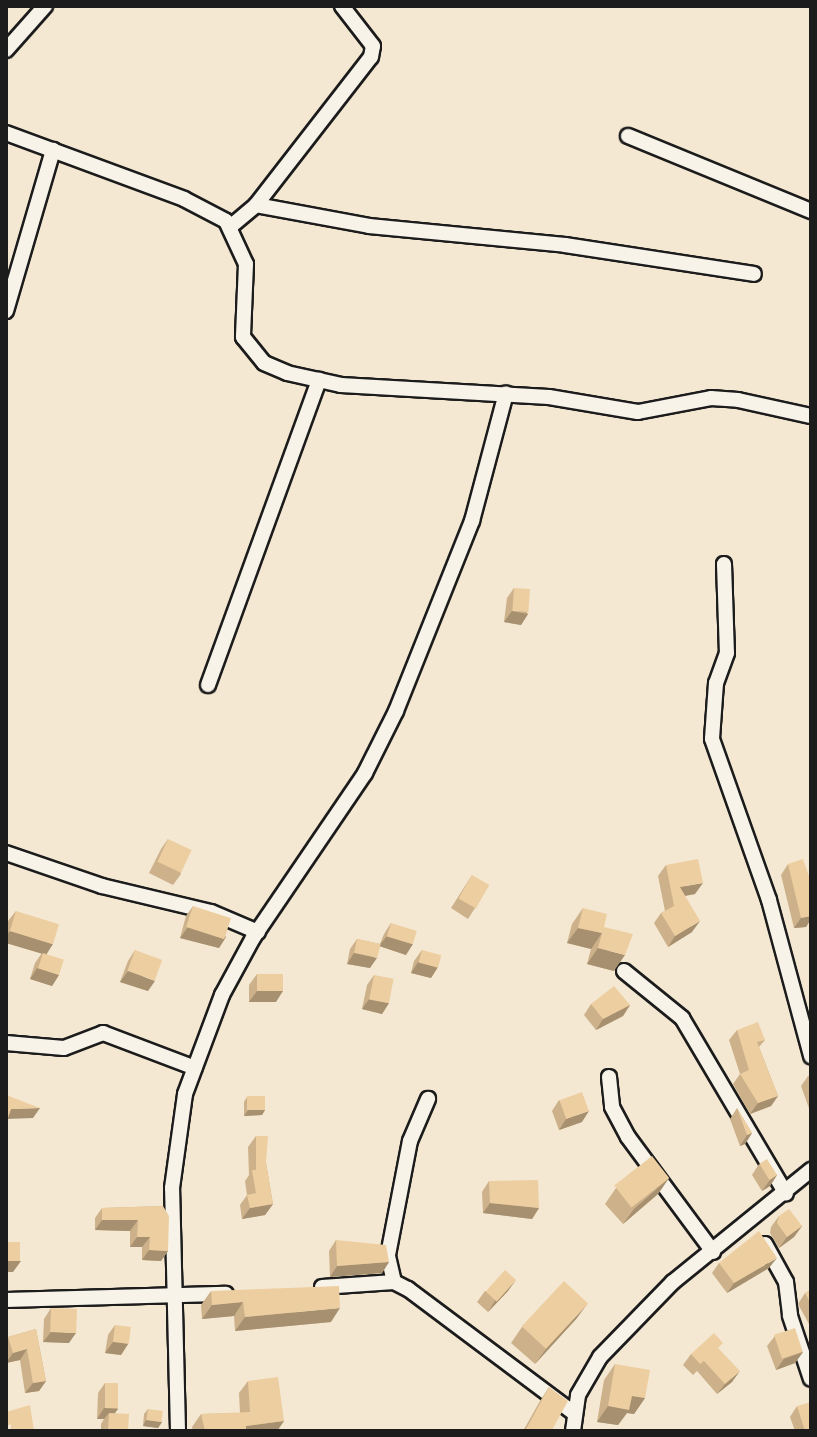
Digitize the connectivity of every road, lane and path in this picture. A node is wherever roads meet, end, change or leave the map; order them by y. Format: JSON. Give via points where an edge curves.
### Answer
{"nodes":[{"id":1,"x":45,"y":6,"type":"edge"},
{"id":2,"x":342,"y":6,"type":"edge"},
{"id":3,"x":6,"y":50,"type":"edge"},
{"id":4,"x":6,"y":133,"type":"edge"},
{"id":5,"x":628,"y":136,"type":"dead end"},
{"id":6,"x":53,"y":150,"type":"junction"},
{"id":7,"x":256,"y":205,"type":"junction"},
{"id":8,"x":811,"y":211,"type":"edge"},
{"id":9,"x":230,"y":227,"type":"junction"},
{"id":10,"x":754,"y":274,"type":"dead end"},
{"id":11,"x":6,"y":311,"type":"edge"},
{"id":12,"x":319,"y":380,"type":"junction"},
{"id":13,"x":506,"y":393,"type":"junction"},
{"id":14,"x":811,"y":416,"type":"edge"},
{"id":15,"x":724,"y":564,"type":"dead end"},
{"id":16,"x":208,"y":685,"type":"dead end"},
{"id":17,"x":6,"y":853,"type":"edge"},
{"id":18,"x":258,"y":932,"type":"junction"},
{"id":19,"x":624,"y":971,"type":"dead end"},
{"id":20,"x":6,"y":1043,"type":"edge"},
{"id":21,"x":811,"y":1056,"type":"edge"},
{"id":22,"x":195,"y":1068,"type":"junction"},
{"id":23,"x":609,"y":1077,"type":"dead end"},
{"id":24,"x":428,"y":1099,"type":"dead end"},
{"id":25,"x":811,"y":1170,"type":"edge"},
{"id":26,"x":786,"y":1194,"type":"junction"},
{"id":27,"x":751,"y":1223,"type":"junction"},
{"id":28,"x":713,"y":1252,"type":"junction"},
{"id":29,"x":394,"y":1282,"type":"junction"},
{"id":30,"x":298,"y":1289,"type":"edge"},
{"id":31,"x":251,"y":1292,"type":"edge"},
{"id":32,"x":177,"y":1296,"type":"junction"},
{"id":33,"x":6,"y":1300,"type":"edge"},
{"id":34,"x":811,"y":1379,"type":"edge"},
{"id":35,"x":574,"y":1413,"type":"junction"},
{"id":36,"x":178,"y":1431,"type":"edge"},
{"id":37,"x":573,"y":1431,"type":"edge"}],
"edges":[{"from":1,"to":3,"type":"street"},
{"from":2,"to":7,"type":"street","via":[[373,51]]},
{"from":4,"to":6,"type":"street"},
{"from":5,"to":8,"type":"street"},
{"from":6,"to":9,"type":"street","via":[[210,210]]},
{"from":6,"to":11,"type":"street"},
{"from":7,"to":9,"type":"street"},
{"from":7,"to":10,"type":"street","via":[[369,226],[565,245]]},
{"from":9,"to":12,"type":"street","via":[[246,264],[240,323],[250,351],[287,373]]},
{"from":12,"to":13,"type":"street"},
{"from":12,"to":16,"type":"street"},
{"from":13,"to":14,"type":"street","via":[[638,412],[711,398],[738,400]]},
{"from":13,"to":18,"type":"street","via":[[472,521],[396,711],[357,786]]},
{"from":15,"to":21,"type":"street","via":[[727,653],[716,683],[712,739],[769,900]]},
{"from":17,"to":18,"type":"street","via":[[102,886],[211,912]]},
{"from":18,"to":22,"type":"street","via":[[222,995]]},
{"from":19,"to":26,"type":"street","via":[[682,1018]]},
{"from":20,"to":22,"type":"street","via":[[64,1048],[103,1033]]},
{"from":22,"to":32,"type":"street","via":[[185,1094],[172,1188]]},
{"from":23,"to":28,"type":"street","via":[[612,1107],[628,1137]]},
{"from":24,"to":29,"type":"street","via":[[410,1141],[388,1255]]},
{"from":25,"to":26,"type":"street"},
{"from":26,"to":27,"type":"street"},
{"from":27,"to":28,"type":"street"},
{"from":27,"to":34,"type":"street","via":[[781,1268]]},
{"from":28,"to":35,"type":"street","via":[[673,1282],[600,1357]]},
{"from":29,"to":30,"type":"street"},
{"from":29,"to":35,"type":"street"},
{"from":31,"to":32,"type":"street"},
{"from":32,"to":33,"type":"street"},
{"from":32,"to":36,"type":"street"},
{"from":35,"to":37,"type":"street"}]}
